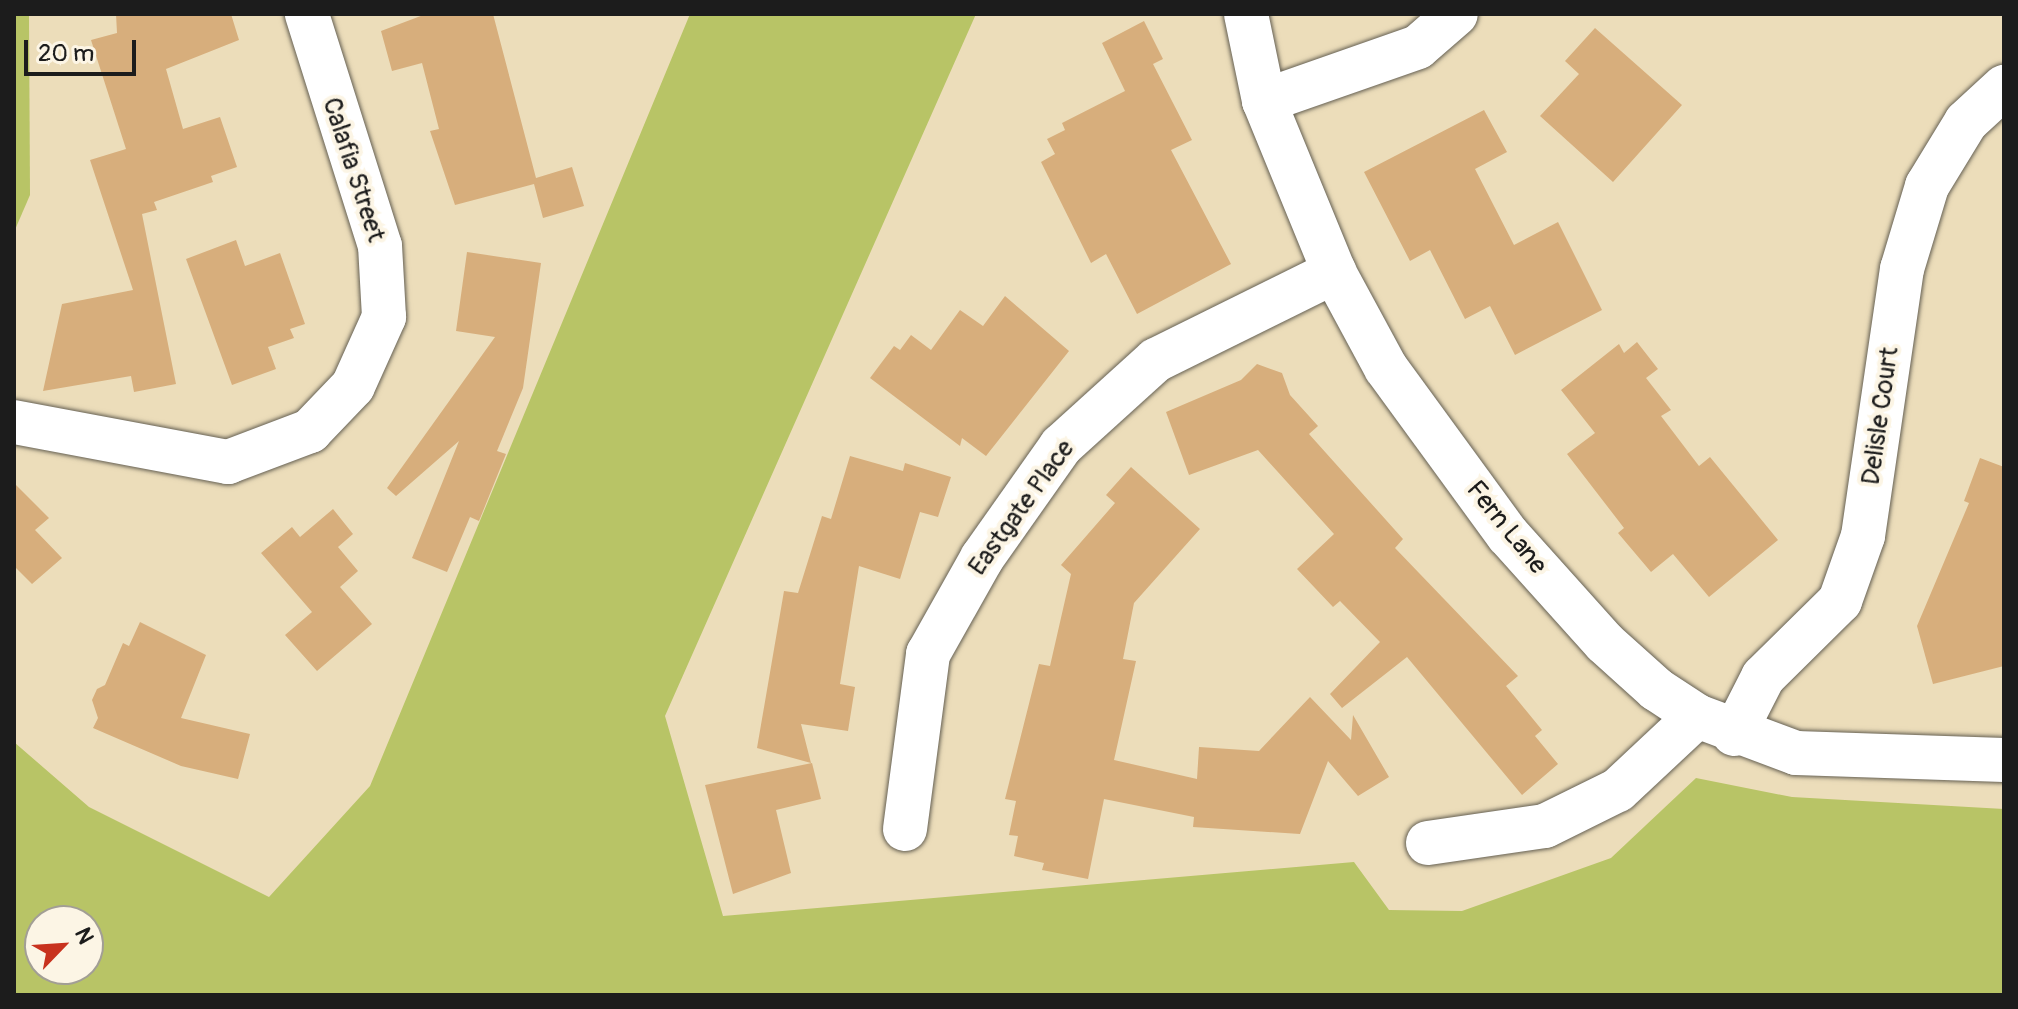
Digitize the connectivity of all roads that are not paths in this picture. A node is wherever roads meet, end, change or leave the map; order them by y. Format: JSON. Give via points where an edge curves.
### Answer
{"nodes":[{"id":1,"x":307,"y":14,"type":"edge"},
{"id":2,"x":1246,"y":14,"type":"edge"},
{"id":3,"x":1456,"y":14,"type":"edge"},
{"id":4,"x":2004,"y":87,"type":"edge"},
{"id":5,"x":1264,"y":101,"type":"junction"},
{"id":6,"x":1334,"y":272,"type":"junction"},
{"id":7,"x":14,"y":422,"type":"edge"},
{"id":8,"x":1716,"y":725,"type":"junction"},
{"id":9,"x":2004,"y":760,"type":"edge"},
{"id":10,"x":905,"y":829,"type":"dead end"},
{"id":11,"x":1428,"y":843,"type":"dead end"}],
"edges":[{"from":1,"to":7,"type":"street","name":"Calafia Street","via":[[380,246],[384,317],[353,386],[310,431],[228,462]]},
{"from":2,"to":5,"type":"street","name":"Fern Lane"},
{"from":3,"to":5,"type":"street","via":[[1418,47]]},
{"from":4,"to":8,"type":"street","name":"Delisle Court","via":[[1966,122],[1927,186],[1902,269],[1863,536],[1840,601]]},
{"from":5,"to":6,"type":"street","name":"Fern Lane"},
{"from":6,"to":8,"type":"street","name":"Fern Lane","via":[[1386,368],[1508,535],[1605,643],[1656,689]]},
{"from":6,"to":10,"type":"street","name":"Eastgate Place","via":[[1156,360],[1061,446],[982,558],[928,654]]},
{"from":8,"to":9,"type":"street","name":"Fern Lane","via":[[1796,753]]},
{"from":8,"to":11,"type":"street","name":"Delisle Court","via":[[1618,790],[1545,826]]}]}
